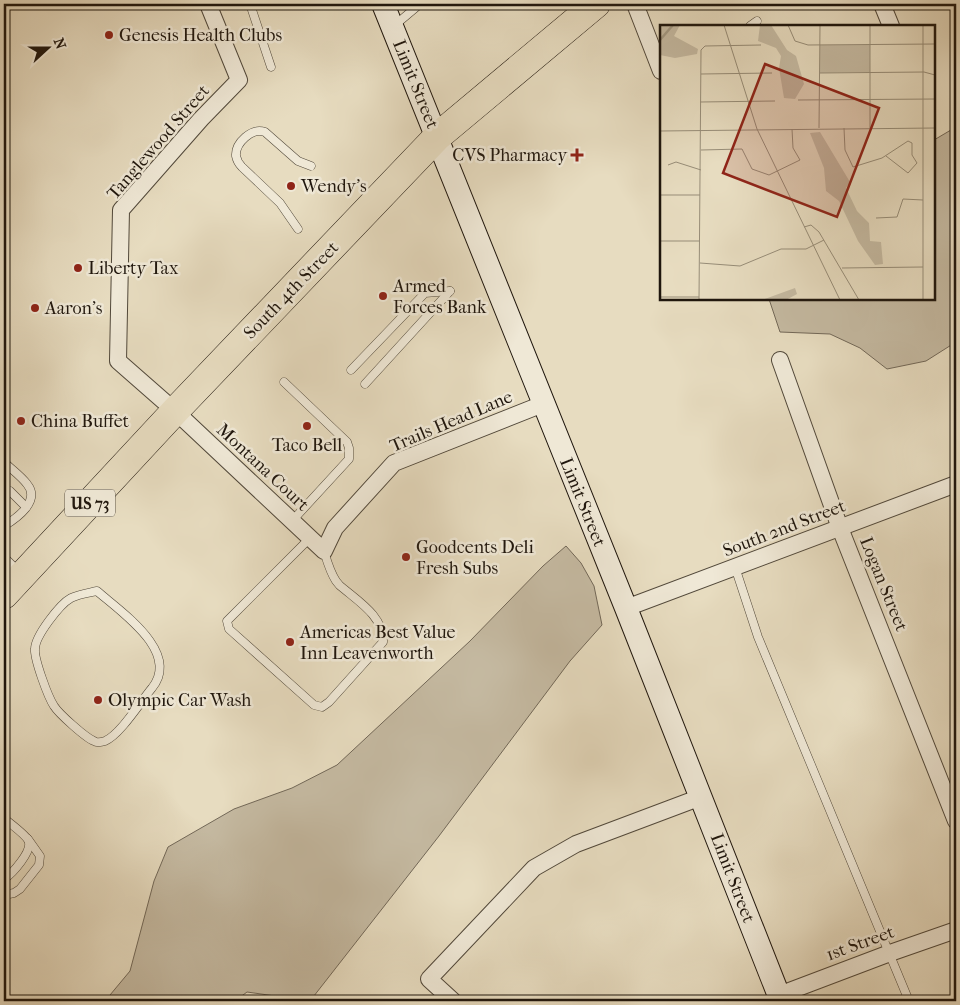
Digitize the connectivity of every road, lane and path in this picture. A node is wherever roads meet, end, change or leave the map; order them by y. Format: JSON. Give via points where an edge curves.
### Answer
{"nodes":[{"id":1,"x":208,"y":4,"type":"edge"},
{"id":2,"x":250,"y":4,"type":"edge"},
{"id":3,"x":383,"y":4,"type":"edge"},
{"id":4,"x":420,"y":4,"type":"edge"},
{"id":5,"x":596,"y":4,"type":"edge"},
{"id":6,"x":635,"y":4,"type":"edge"},
{"id":7,"x":882,"y":4,"type":"edge"},
{"id":8,"x":757,"y":20,"type":"dead end"},
{"id":9,"x":751,"y":25,"type":"edge"},
{"id":10,"x":891,"y":25,"type":"edge"},
{"id":11,"x":392,"y":26,"type":"junction"},
{"id":12,"x":271,"y":67,"type":"dead end"},
{"id":13,"x":660,"y":68,"type":"edge"},
{"id":14,"x":437,"y":137,"type":"junction"},
{"id":15,"x":312,"y":166,"type":"dead end"},
{"id":16,"x":298,"y":229,"type":"dead end"},
{"id":17,"x":780,"y":360,"type":"dead end"},
{"id":18,"x":351,"y":370,"type":"dead end"},
{"id":19,"x":284,"y":382,"type":"dead end"},
{"id":20,"x":365,"y":384,"type":"dead end"},
{"id":21,"x":543,"y":404,"type":"junction"},
{"id":22,"x":175,"y":411,"type":"junction"},
{"id":23,"x":4,"y":462,"type":"edge"},
{"id":24,"x":955,"y":490,"type":"edge"},
{"id":25,"x":10,"y":491,"type":"dead end"},
{"id":26,"x":26,"y":507,"type":"junction"},
{"id":27,"x":292,"y":521,"type":"junction"},
{"id":28,"x":4,"y":526,"type":"edge"},
{"id":29,"x":840,"y":528,"type":"junction"},
{"id":30,"x":310,"y":538,"type":"junction"},
{"id":31,"x":324,"y":551,"type":"junction"},
{"id":32,"x":13,"y":566,"type":"edge"},
{"id":33,"x":735,"y":568,"type":"junction"},
{"id":34,"x":4,"y":595,"type":"edge"},
{"id":35,"x":626,"y":608,"type":"junction"},
{"id":36,"x":55,"y":614,"type":"joint"},
{"id":37,"x":701,"y":798,"type":"junction"},
{"id":38,"x":4,"y":818,"type":"edge"},
{"id":39,"x":956,"y":821,"type":"edge"},
{"id":40,"x":28,"y":839,"type":"junction"},
{"id":41,"x":4,"y":879,"type":"edge"},
{"id":42,"x":4,"y":895,"type":"edge"},
{"id":43,"x":956,"y":930,"type":"edge"},
{"id":44,"x":890,"y":953,"type":"junction"},
{"id":45,"x":780,"y":998,"type":"edge"},
{"id":46,"x":453,"y":1001,"type":"edge"},
{"id":47,"x":909,"y":1001,"type":"edge"}],
"edges":[{"from":1,"to":22,"type":"street","name":"Tanglewood Street","via":[[239,80],[121,210],[118,361]]},
{"from":2,"to":12,"type":"lane"},
{"from":3,"to":11,"type":"street","name":"Limit Street"},
{"from":4,"to":11,"type":"lane"},
{"from":5,"to":14,"type":"highway","name":"South 4th Street","number":"US 73"},
{"from":6,"to":13,"type":"street"},
{"from":7,"to":10,"type":"street"},
{"from":8,"to":9,"type":"lane"},
{"from":11,"to":14,"type":"street","name":"Limit Street"},
{"from":14,"to":21,"type":"street","name":"Limit Street"},
{"from":14,"to":22,"type":"highway","name":"South 4th Street","number":"US 73"},
{"from":15,"to":16,"type":"lane","via":[[298,161],[260,130],[251,132],[236,151],[237,161],[280,203]]},
{"from":17,"to":29,"type":"street","name":"Logan Street"},
{"from":18,"to":20,"type":"lane","via":[[424,293],[450,291]]},
{"from":19,"to":27,"type":"lane","via":[[347,442],[350,454],[349,459]]},
{"from":21,"to":31,"type":"street","name":"Trails Head Lane","via":[[394,463],[335,528]]},
{"from":21,"to":35,"type":"street","name":"Limit Street"},
{"from":22,"to":27,"type":"street","name":"Montana Court"},
{"from":22,"to":32,"type":"highway","name":"South 4th Street","number":"US 73"},
{"from":23,"to":26,"type":"lane","via":[[28,485],[31,500]]},
{"from":24,"to":29,"type":"street","name":"South 2nd Street"},
{"from":25,"to":26,"type":"lane"},
{"from":26,"to":28,"type":"lane"},
{"from":27,"to":30,"type":"street","name":"Montana Court"},
{"from":29,"to":33,"type":"street","name":"South 2nd Street"},
{"from":29,"to":39,"type":"street","name":"Logan Street"},
{"from":30,"to":31,"type":"street","name":"Montana Court"},
{"from":30,"to":31,"type":"lane","via":[[227,621],[229,629],[314,705],[322,706],[383,642],[384,635],[374,616],[336,582]]},
{"from":32,"to":34,"type":"highway","name":"South 4th Street","number":"US 73"},
{"from":33,"to":35,"type":"street","name":"South 2nd Street"},
{"from":33,"to":44,"type":"lane","via":[[758,637]]},
{"from":35,"to":37,"type":"street","name":"Limit Street"},
{"from":36,"to":36,"type":"lane","via":[[38,637],[35,650],[47,691],[54,707],[84,735],[95,742],[104,742],[115,734],[157,681],[161,670],[155,648],[145,634],[97,591],[70,599]]},
{"from":37,"to":45,"type":"street","name":"Limit Street"},
{"from":37,"to":46,"type":"street","via":[[576,844],[534,868],[428,979]]},
{"from":38,"to":40,"type":"lane"},
{"from":40,"to":41,"type":"lane","via":[[28,852]]},
{"from":40,"to":42,"type":"lane","via":[[40,856],[39,866],[20,889]]},
{"from":43,"to":44,"type":"street","name":"1st Street"},
{"from":44,"to":45,"type":"street","name":"1st Street"},
{"from":44,"to":47,"type":"lane"}]}
